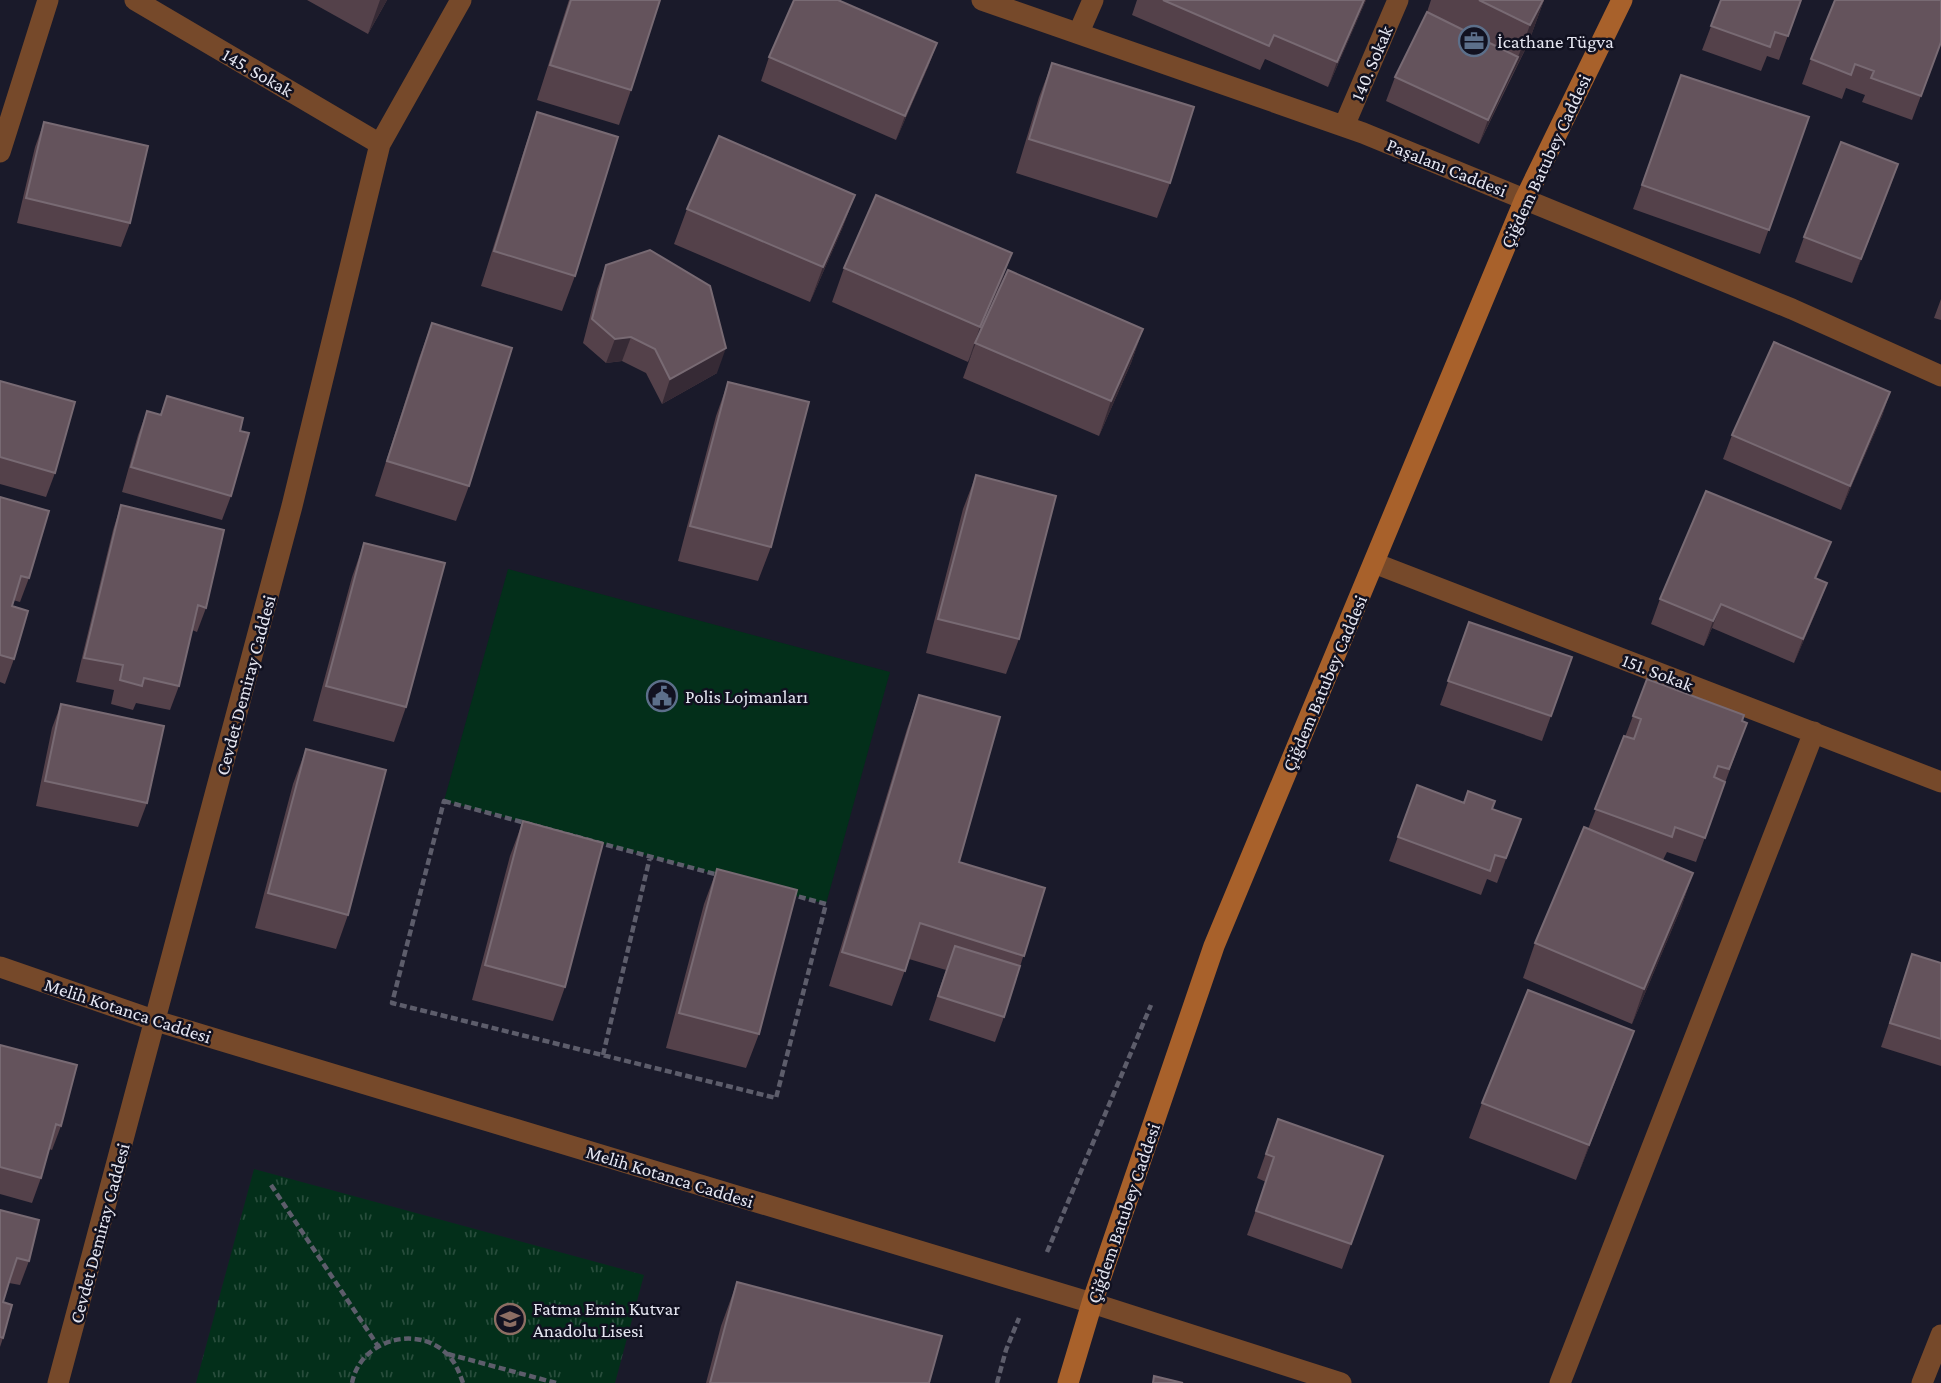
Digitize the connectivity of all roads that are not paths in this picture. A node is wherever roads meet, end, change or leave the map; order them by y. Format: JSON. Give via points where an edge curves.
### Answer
{"nodes":[{"id":1,"x":48,"y":0,"type":"edge"},
{"id":2,"x":135,"y":0,"type":"edge"},
{"id":3,"x":461,"y":0,"type":"edge"},
{"id":4,"x":982,"y":0,"type":"edge"},
{"id":5,"x":1093,"y":0,"type":"edge"},
{"id":6,"x":1398,"y":0,"type":"edge"},
{"id":7,"x":1622,"y":0,"type":"edge"},
{"id":8,"x":1079,"y":32,"type":"junction"},
{"id":9,"x":1344,"y":126,"type":"junction"},
{"id":10,"x":380,"y":144,"type":"junction"},
{"id":11,"x":0,"y":152,"type":"edge"},
{"id":12,"x":1525,"y":199,"type":"junction"},
{"id":13,"x":1941,"y":376,"type":"edge"},
{"id":14,"x":1374,"y":563,"type":"junction"},
{"id":15,"x":1814,"y":732,"type":"junction"},
{"id":16,"x":1941,"y":782,"type":"edge"},
{"id":17,"x":0,"y":967,"type":"edge"},
{"id":18,"x":156,"y":1021,"type":"junction"},
{"id":19,"x":1093,"y":1303,"type":"junction"},
{"id":20,"x":1941,"y":1335,"type":"edge"},
{"id":21,"x":58,"y":1383,"type":"edge"},
{"id":22,"x":1068,"y":1383,"type":"edge"},
{"id":23,"x":1341,"y":1383,"type":"edge"},
{"id":24,"x":1560,"y":1383,"type":"edge"},
{"id":25,"x":1922,"y":1383,"type":"edge"}],
"edges":[{"from":1,"to":11,"type":"street"},
{"from":2,"to":10,"type":"street","name":"145. Sokak"},
{"from":3,"to":10,"type":"street","name":"Cevdet Demiray Caddesi"},
{"from":4,"to":8,"type":"street","name":"Paşalanı Caddesi"},
{"from":5,"to":8,"type":"street"},
{"from":6,"to":9,"type":"street","name":"140. Sokak"},
{"from":7,"to":12,"type":"main road","name":"Çiğdem Batubey Caddesi"},
{"from":8,"to":9,"type":"street","name":"Paşalanı Caddesi"},
{"from":9,"to":12,"type":"street","name":"Paşalanı Caddesi"},
{"from":10,"to":18,"type":"street","name":"Cevdet Demiray Caddesi","via":[[292,506]]},
{"from":12,"to":13,"type":"street","name":"Paşalanı Caddesi"},
{"from":12,"to":14,"type":"main road","name":"Çiğdem Batubey Caddesi"},
{"from":14,"to":15,"type":"street","name":"151. Sokak"},
{"from":14,"to":19,"type":"main road","name":"Çiğdem Batubey Caddesi","via":[[1214,946]]},
{"from":15,"to":16,"type":"street","name":"151. Sokak"},
{"from":15,"to":24,"type":"street"},
{"from":17,"to":18,"type":"street","name":"Melih Kotanca Caddesi"},
{"from":18,"to":19,"type":"street","name":"Melih Kotanca Caddesi"},
{"from":18,"to":21,"type":"street","name":"Cevdet Demiray Caddesi"},
{"from":19,"to":22,"type":"main road","name":"Çiğdem Batubey Caddesi"},
{"from":19,"to":23,"type":"street","name":"Melih Kotanca Caddesi"},
{"from":20,"to":25,"type":"street"}]}
